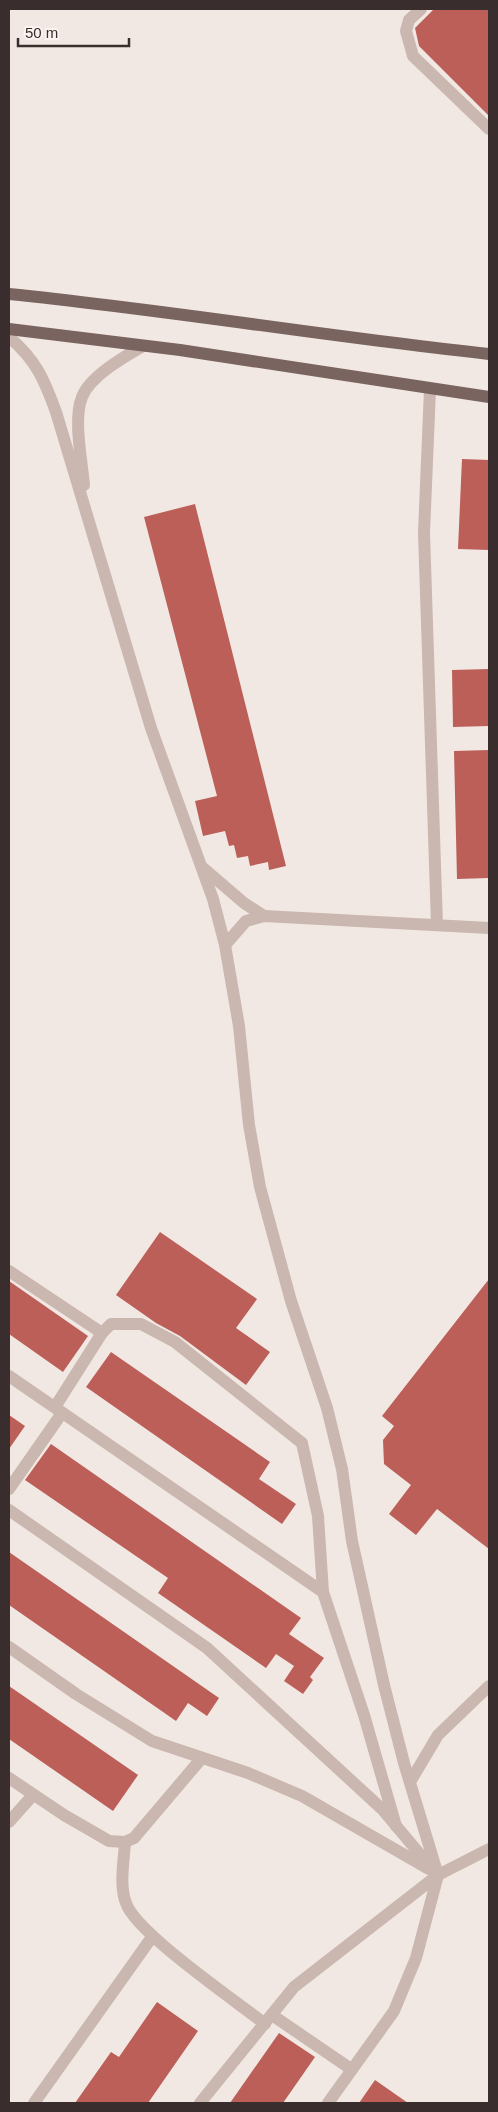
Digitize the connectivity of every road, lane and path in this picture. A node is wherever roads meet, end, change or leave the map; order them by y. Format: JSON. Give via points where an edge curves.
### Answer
{"nodes":[{"id":1,"x":421,"y":9,"type":"edge"},
{"id":2,"x":489,"y":129,"type":"edge"},
{"id":3,"x":9,"y":294,"type":"edge"},
{"id":4,"x":9,"y":329,"type":"edge"},
{"id":5,"x":9,"y":337,"type":"edge"},
{"id":6,"x":143,"y":346,"type":"junction"},
{"id":7,"x":489,"y":354,"type":"edge"},
{"id":8,"x":430,"y":389,"type":"junction"},
{"id":9,"x":489,"y":397,"type":"edge"},
{"id":10,"x":85,"y":503,"type":"junction"},
{"id":11,"x":200,"y":866,"type":"junction"},
{"id":12,"x":264,"y":916,"type":"junction"},
{"id":13,"x":437,"y":926,"type":"junction"},
{"id":14,"x":489,"y":928,"type":"edge"},
{"id":15,"x":225,"y":945,"type":"junction"},
{"id":16,"x":9,"y":1271,"type":"edge"},
{"id":17,"x":102,"y":1333,"type":"junction"},
{"id":18,"x":9,"y":1376,"type":"edge"},
{"id":19,"x":58,"y":1410,"type":"junction"},
{"id":20,"x":9,"y":1489,"type":"edge"},
{"id":21,"x":9,"y":1510,"type":"edge"},
{"id":22,"x":323,"y":1592,"type":"junction"},
{"id":23,"x":9,"y":1647,"type":"edge"},
{"id":24,"x":489,"y":1686,"type":"edge"},
{"id":25,"x":201,"y":1759,"type":"junction"},
{"id":26,"x":9,"y":1778,"type":"edge"},
{"id":27,"x":410,"y":1782,"type":"junction"},
{"id":28,"x":33,"y":1795,"type":"junction"},
{"id":29,"x":9,"y":1822,"type":"edge"},
{"id":30,"x":396,"y":1826,"type":"junction"},
{"id":31,"x":126,"y":1842,"type":"junction"},
{"id":32,"x":489,"y":1849,"type":"edge"},
{"id":33,"x":438,"y":1874,"type":"junction"},
{"id":34,"x":152,"y":1937,"type":"junction"},
{"id":35,"x":268,"y":2019,"type":"junction"},
{"id":36,"x":351,"y":2069,"type":"junction"},
{"id":37,"x":34,"y":2103,"type":"edge"},
{"id":38,"x":200,"y":2103,"type":"edge"},
{"id":39,"x":328,"y":2103,"type":"edge"}],
"edges":[{"from":1,"to":2,"type":"street","via":[[409,20],[406,31],[414,56]]},
{"from":3,"to":7,"type":"main road"},
{"from":4,"to":6,"type":"main road"},
{"from":5,"to":10,"type":"street","via":[[28,353],[43,375]]},
{"from":6,"to":8,"type":"main road"},
{"from":6,"to":10,"type":"street","via":[[112,364],[82,396],[78,413]]},
{"from":8,"to":9,"type":"main road"},
{"from":8,"to":13,"type":"street","via":[[424,533]]},
{"from":10,"to":11,"type":"street","via":[[151,728]]},
{"from":11,"to":12,"type":"street"},
{"from":11,"to":15,"type":"street"},
{"from":12,"to":13,"type":"street"},
{"from":12,"to":15,"type":"street","via":[[246,921]]},
{"from":13,"to":14,"type":"street"},
{"from":15,"to":27,"type":"street","via":[[260,1187],[291,1301],[327,1408],[384,1686]]},
{"from":16,"to":17,"type":"street"},
{"from":17,"to":19,"type":"street"},
{"from":17,"to":22,"type":"street","via":[[111,1324],[126,1323],[141,1324],[154,1330],[175,1342],[302,1444],[318,1516]]},
{"from":18,"to":19,"type":"street"},
{"from":19,"to":20,"type":"street"},
{"from":19,"to":22,"type":"street"},
{"from":21,"to":30,"type":"street","via":[[207,1648],[382,1809]]},
{"from":22,"to":30,"type":"street","via":[[364,1715]]},
{"from":23,"to":25,"type":"street","via":[[152,1741]]},
{"from":24,"to":27,"type":"street","via":[[438,1735]]},
{"from":25,"to":31,"type":"street","via":[[134,1838]]},
{"from":25,"to":33,"type":"street","via":[[248,1773],[302,1796]]},
{"from":26,"to":28,"type":"street"},
{"from":27,"to":33,"type":"street"},
{"from":28,"to":29,"type":"street"},
{"from":28,"to":31,"type":"street","via":[[109,1841]]},
{"from":30,"to":33,"type":"street"},
{"from":31,"to":34,"type":"street","via":[[123,1874],[126,1904]]},
{"from":32,"to":33,"type":"street"},
{"from":33,"to":35,"type":"street","via":[[294,1987]]},
{"from":33,"to":36,"type":"street","via":[[416,1958],[394,2011]]},
{"from":34,"to":35,"type":"street"},
{"from":34,"to":37,"type":"street"},
{"from":35,"to":36,"type":"street"},
{"from":35,"to":38,"type":"street"},
{"from":36,"to":39,"type":"street"}]}
